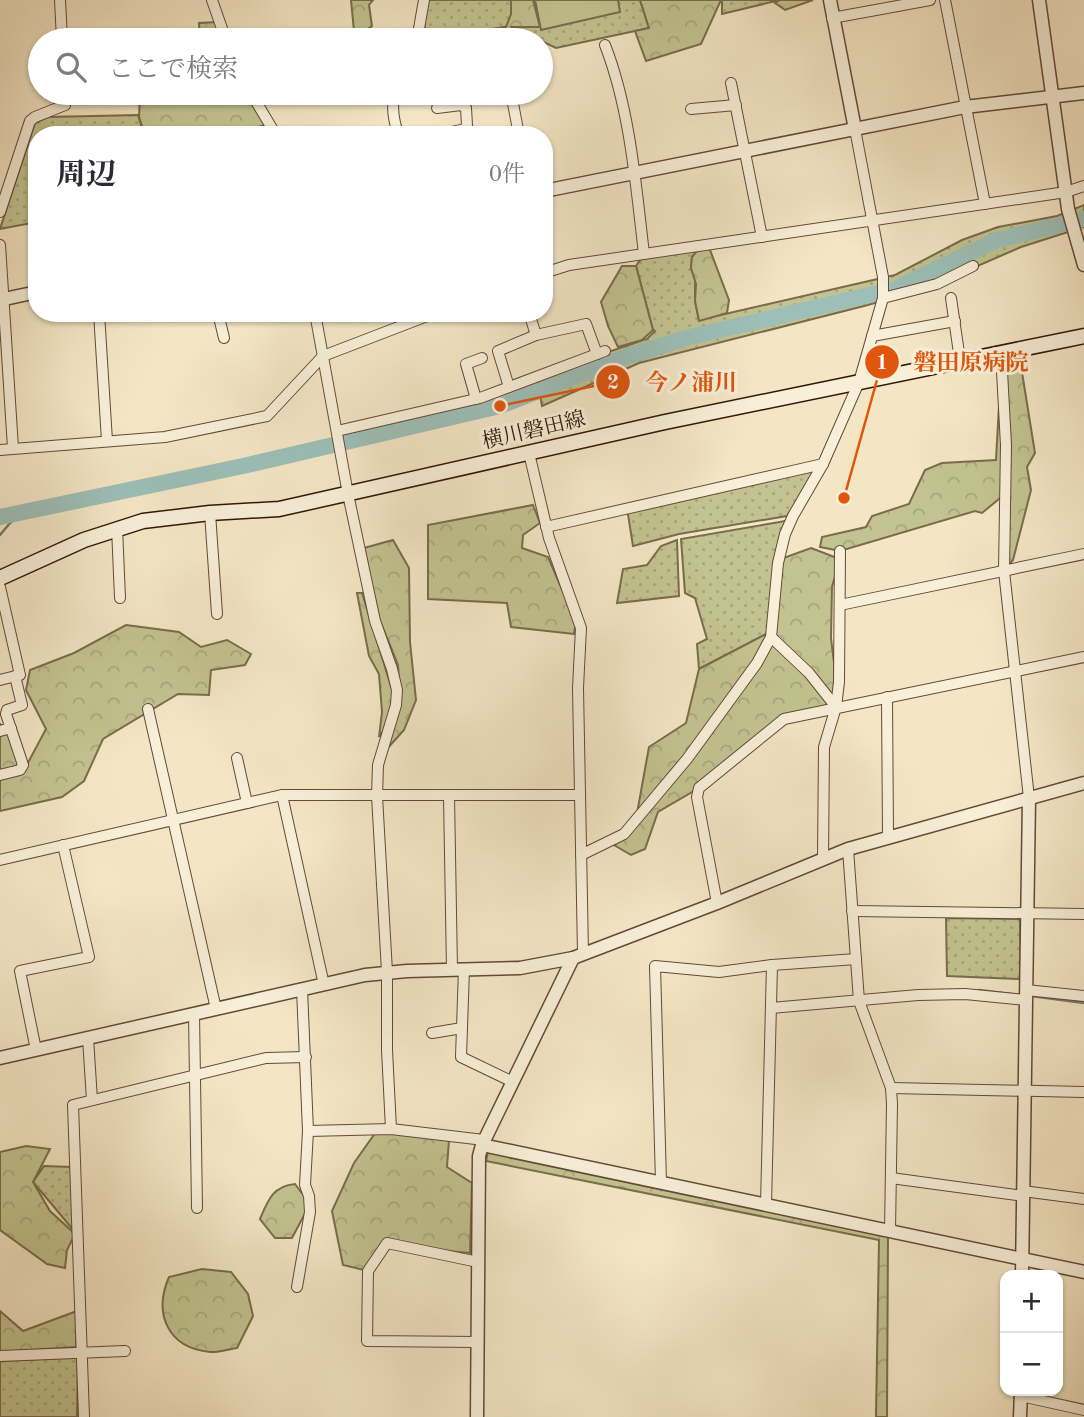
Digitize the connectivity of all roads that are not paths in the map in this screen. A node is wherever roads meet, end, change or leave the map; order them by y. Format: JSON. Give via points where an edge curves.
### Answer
{"nodes":[{"id":1,"x":60,"y":0,"type":"edge"},
{"id":2,"x":212,"y":0,"type":"edge"},
{"id":3,"x":424,"y":0,"type":"edge"},
{"id":4,"x":830,"y":0,"type":"edge"},
{"id":5,"x":930,"y":0,"type":"edge"},
{"id":6,"x":945,"y":0,"type":"edge"},
{"id":7,"x":1039,"y":0,"type":"edge"},
{"id":8,"x":832,"y":18,"type":"junction"},
{"id":9,"x":61,"y":28,"type":"edge"},
{"id":10,"x":222,"y":28,"type":"edge"},
{"id":11,"x":419,"y":28,"type":"edge"},
{"id":12,"x":605,"y":45,"type":"dead end"},
{"id":13,"x":731,"y":83,"type":"dead end"},
{"id":14,"x":1084,"y":93,"type":"edge"},
{"id":15,"x":1053,"y":97,"type":"junction"},
{"id":16,"x":65,"y":105,"type":"edge"},
{"id":17,"x":258,"y":105,"type":"edge"},
{"id":18,"x":393,"y":105,"type":"edge"},
{"id":19,"x":455,"y":105,"type":"edge"},
{"id":20,"x":462,"y":105,"type":"edge"},
{"id":21,"x":513,"y":105,"type":"edge"},
{"id":22,"x":736,"y":105,"type":"junction"},
{"id":23,"x":964,"y":107,"type":"junction"},
{"id":24,"x":437,"y":108,"type":"dead end"},
{"id":25,"x":691,"y":109,"type":"dead end"},
{"id":26,"x":28,"y":126,"type":"edge"},
{"id":27,"x":271,"y":126,"type":"edge"},
{"id":28,"x":396,"y":126,"type":"edge"},
{"id":29,"x":466,"y":126,"type":"edge"},
{"id":30,"x":517,"y":126,"type":"edge"},
{"id":31,"x":28,"y":127,"type":"edge"},
{"id":32,"x":855,"y":129,"type":"junction"},
{"id":33,"x":746,"y":150,"type":"junction"},
{"id":34,"x":634,"y":173,"type":"junction"},
{"id":35,"x":1084,"y":186,"type":"edge"},
{"id":36,"x":553,"y":189,"type":"edge"},
{"id":37,"x":1066,"y":192,"type":"junction"},
{"id":38,"x":985,"y":204,"type":"junction"},
{"id":39,"x":0,"y":212,"type":"edge"},
{"id":40,"x":872,"y":220,"type":"junction"},
{"id":41,"x":762,"y":237,"type":"junction"},
{"id":42,"x":0,"y":245,"type":"edge"},
{"id":43,"x":644,"y":254,"type":"junction"},
{"id":44,"x":1084,"y":265,"type":"edge"},
{"id":45,"x":973,"y":266,"type":"dead end"},
{"id":46,"x":553,"y":270,"type":"edge"},
{"id":47,"x":28,"y":294,"type":"edge"},
{"id":48,"x":883,"y":298,"type":"junction"},
{"id":49,"x":951,"y":298,"type":"dead end"},
{"id":50,"x":2,"y":299,"type":"edge"},
{"id":51,"x":955,"y":321,"type":"junction"},
{"id":52,"x":100,"y":322,"type":"edge"},
{"id":53,"x":220,"y":322,"type":"edge"},
{"id":54,"x":317,"y":322,"type":"edge"},
{"id":55,"x":412,"y":322,"type":"edge"},
{"id":56,"x":532,"y":322,"type":"edge"},
{"id":57,"x":536,"y":335,"type":"junction"},
{"id":58,"x":872,"y":336,"type":"junction"},
{"id":59,"x":1084,"y":336,"type":"edge"},
{"id":60,"x":224,"y":338,"type":"dead end"},
{"id":61,"x":1000,"y":352,"type":"junction"},
{"id":62,"x":323,"y":356,"type":"junction"},
{"id":63,"x":482,"y":358,"type":"dead end"},
{"id":64,"x":960,"y":360,"type":"junction"},
{"id":65,"x":859,"y":382,"type":"junction"},
{"id":66,"x":509,"y":387,"type":"junction"},
{"id":67,"x":476,"y":399,"type":"junction"},
{"id":68,"x":337,"y":432,"type":"junction"},
{"id":69,"x":107,"y":441,"type":"junction"},
{"id":70,"x":13,"y":448,"type":"junction"},
{"id":71,"x":0,"y":450,"type":"edge"},
{"id":72,"x":529,"y":453,"type":"junction"},
{"id":73,"x":823,"y":464,"type":"junction"},
{"id":74,"x":348,"y":494,"type":"junction"},
{"id":75,"x":210,"y":513,"type":"junction"},
{"id":76,"x":546,"y":527,"type":"junction"},
{"id":77,"x":117,"y":528,"type":"junction"},
{"id":78,"x":840,"y":551,"type":"dead end"},
{"id":79,"x":1084,"y":554,"type":"edge"},
{"id":80,"x":1004,"y":571,"type":"junction"},
{"id":81,"x":0,"y":578,"type":"edge"},
{"id":82,"x":0,"y":588,"type":"edge"},
{"id":83,"x":120,"y":598,"type":"dead end"},
{"id":84,"x":840,"y":605,"type":"junction"},
{"id":85,"x":217,"y":614,"type":"dead end"},
{"id":86,"x":771,"y":637,"type":"junction"},
{"id":87,"x":1084,"y":657,"type":"edge"},
{"id":88,"x":1016,"y":672,"type":"junction"},
{"id":89,"x":15,"y":676,"type":"junction"},
{"id":90,"x":0,"y":680,"type":"edge"},
{"id":91,"x":887,"y":697,"type":"junction"},
{"id":92,"x":836,"y":707,"type":"junction"},
{"id":93,"x":148,"y":709,"type":"dead end"},
{"id":94,"x":5,"y":730,"type":"edge"},
{"id":95,"x":237,"y":758,"type":"dead end"},
{"id":96,"x":0,"y":775,"type":"edge"},
{"id":97,"x":1084,"y":783,"type":"edge"},
{"id":98,"x":282,"y":795,"type":"junction"},
{"id":99,"x":580,"y":795,"type":"junction"},
{"id":100,"x":377,"y":796,"type":"junction"},
{"id":101,"x":449,"y":796,"type":"junction"},
{"id":102,"x":1029,"y":798,"type":"junction"},
{"id":103,"x":247,"y":803,"type":"junction"},
{"id":104,"x":172,"y":820,"type":"junction"},
{"id":105,"x":888,"y":836,"type":"junction"},
{"id":106,"x":63,"y":845,"type":"junction"},
{"id":107,"x":848,"y":849,"type":"junction"},
{"id":108,"x":581,"y":855,"type":"junction"},
{"id":109,"x":823,"y":859,"type":"junction"},
{"id":110,"x":0,"y":860,"type":"edge"},
{"id":111,"x":717,"y":903,"type":"junction"},
{"id":112,"x":852,"y":911,"type":"junction"},
{"id":113,"x":1027,"y":912,"type":"junction"},
{"id":114,"x":1084,"y":914,"type":"edge"},
{"id":115,"x":578,"y":955,"type":"junction"},
{"id":116,"x":856,"y":959,"type":"junction"},
{"id":117,"x":772,"y":965,"type":"junction"},
{"id":118,"x":458,"y":970,"type":"junction"},
{"id":119,"x":387,"y":972,"type":"junction"},
{"id":120,"x":324,"y":985,"type":"junction"},
{"id":121,"x":302,"y":989,"type":"junction"},
{"id":122,"x":1026,"y":995,"type":"junction"},
{"id":123,"x":1084,"y":996,"type":"edge"},
{"id":124,"x":859,"y":1001,"type":"junction"},
{"id":125,"x":771,"y":1008,"type":"junction"},
{"id":126,"x":216,"y":1009,"type":"junction"},
{"id":127,"x":194,"y":1014,"type":"junction"},
{"id":128,"x":462,"y":1028,"type":"junction"},
{"id":129,"x":432,"y":1033,"type":"dead end"},
{"id":130,"x":88,"y":1038,"type":"junction"},
{"id":131,"x":36,"y":1050,"type":"junction"},
{"id":132,"x":306,"y":1057,"type":"junction"},
{"id":133,"x":0,"y":1058,"type":"edge"},
{"id":134,"x":196,"y":1075,"type":"junction"},
{"id":135,"x":513,"y":1082,"type":"junction"},
{"id":136,"x":891,"y":1088,"type":"junction"},
{"id":137,"x":1024,"y":1091,"type":"junction"},
{"id":138,"x":1084,"y":1092,"type":"edge"},
{"id":139,"x":92,"y":1100,"type":"junction"},
{"id":140,"x":391,"y":1129,"type":"junction"},
{"id":141,"x":308,"y":1131,"type":"junction"},
{"id":142,"x":483,"y":1143,"type":"junction"},
{"id":143,"x":891,"y":1178,"type":"junction"},
{"id":144,"x":661,"y":1182,"type":"junction"},
{"id":145,"x":1023,"y":1194,"type":"junction"},
{"id":146,"x":1084,"y":1199,"type":"edge"},
{"id":147,"x":766,"y":1204,"type":"junction"},
{"id":148,"x":197,"y":1208,"type":"dead end"},
{"id":149,"x":890,"y":1231,"type":"junction"},
{"id":150,"x":1022,"y":1259,"type":"junction"},
{"id":151,"x":478,"y":1262,"type":"junction"},
{"id":152,"x":1022,"y":1270,"type":"edge"},
{"id":153,"x":1084,"y":1272,"type":"edge"},
{"id":154,"x":298,"y":1287,"type":"dead end"},
{"id":155,"x":477,"y":1342,"type":"junction"},
{"id":156,"x":82,"y":1352,"type":"junction"},
{"id":157,"x":125,"y":1352,"type":"dead end"},
{"id":158,"x":0,"y":1356,"type":"edge"},
{"id":159,"x":1021,"y":1396,"type":"edge"},
{"id":160,"x":1032,"y":1396,"type":"edge"},
{"id":161,"x":1084,"y":1410,"type":"edge"},
{"id":162,"x":84,"y":1417,"type":"edge"},
{"id":163,"x":477,"y":1417,"type":"edge"},
{"id":164,"x":1020,"y":1417,"type":"edge"}],
"edges":[{"from":1,"to":9,"type":"street"},
{"from":2,"to":10,"type":"street"},
{"from":3,"to":11,"type":"street"},
{"from":4,"to":8,"type":"street"},
{"from":5,"to":8,"type":"street"},
{"from":6,"to":23,"type":"street"},
{"from":7,"to":15,"type":"street"},
{"from":8,"to":32,"type":"street"},
{"from":12,"to":34,"type":"street","via":[[615,71]]},
{"from":13,"to":22,"type":"street"},
{"from":14,"to":15,"type":"street"},
{"from":15,"to":23,"type":"street"},
{"from":15,"to":37,"type":"street"},
{"from":16,"to":26,"type":"street","via":[[35,117]]},
{"from":17,"to":27,"type":"street"},
{"from":18,"to":28,"type":"street"},
{"from":19,"to":24,"type":"street"},
{"from":20,"to":29,"type":"street"},
{"from":21,"to":30,"type":"street"},
{"from":22,"to":25,"type":"street"},
{"from":22,"to":33,"type":"street"},
{"from":23,"to":32,"type":"street"},
{"from":23,"to":38,"type":"street"},
{"from":31,"to":39,"type":"street"},
{"from":32,"to":33,"type":"street"},
{"from":32,"to":40,"type":"street"},
{"from":33,"to":34,"type":"street"},
{"from":33,"to":41,"type":"street"},
{"from":34,"to":36,"type":"street"},
{"from":34,"to":43,"type":"street"},
{"from":35,"to":37,"type":"street"},
{"from":37,"to":38,"type":"street"},
{"from":37,"to":44,"type":"street"},
{"from":38,"to":40,"type":"street"},
{"from":40,"to":41,"type":"street"},
{"from":40,"to":48,"type":"street"},
{"from":41,"to":43,"type":"street"},
{"from":42,"to":50,"type":"street"},
{"from":43,"to":46,"type":"street"},
{"from":45,"to":48,"type":"street","via":[[937,284]]},
{"from":47,"to":50,"type":"street"},
{"from":48,"to":58,"type":"street"},
{"from":49,"to":51,"type":"street"},
{"from":50,"to":70,"type":"street"},
{"from":51,"to":58,"type":"street"},
{"from":51,"to":64,"type":"street"},
{"from":52,"to":69,"type":"street"},
{"from":53,"to":60,"type":"street"},
{"from":54,"to":62,"type":"street"},
{"from":55,"to":62,"type":"street"},
{"from":56,"to":57,"type":"street"},
{"from":57,"to":66,"type":"street","via":[[498,351]]},
{"from":57,"to":66,"type":"street","via":[[586,324],[601,353]]},
{"from":58,"to":65,"type":"street"},
{"from":59,"to":61,"type":"main road","name":"横川磐田線"},
{"from":61,"to":64,"type":"main road","name":"横川磐田線"},
{"from":61,"to":80,"type":"street","via":[[1006,445]]},
{"from":62,"to":68,"type":"street"},
{"from":62,"to":69,"type":"street","via":[[267,416],[165,437]]},
{"from":63,"to":67,"type":"street","via":[[466,364]]},
{"from":64,"to":65,"type":"main road","name":"横川磐田線"},
{"from":65,"to":72,"type":"main road","name":"横川磐田線"},
{"from":65,"to":73,"type":"street"},
{"from":66,"to":67,"type":"street"},
{"from":67,"to":68,"type":"street"},
{"from":68,"to":74,"type":"street"},
{"from":69,"to":70,"type":"street"},
{"from":70,"to":71,"type":"street"},
{"from":72,"to":74,"type":"main road","name":"横川磐田線"},
{"from":72,"to":76,"type":"street"},
{"from":73,"to":76,"type":"street"},
{"from":73,"to":86,"type":"street","via":[[785,534]]},
{"from":74,"to":75,"type":"main road","name":"横川磐田線","via":[[279,509]]},
{"from":74,"to":100,"type":"street","via":[[375,621],[397,690],[378,765]]},
{"from":75,"to":77,"type":"main road","name":"横川磐田線"},
{"from":75,"to":85,"type":"street"},
{"from":76,"to":99,"type":"street","via":[[582,628]]},
{"from":77,"to":81,"type":"main road","name":"横川磐田線"},
{"from":77,"to":83,"type":"street"},
{"from":78,"to":84,"type":"street"},
{"from":79,"to":80,"type":"street"},
{"from":80,"to":84,"type":"street"},
{"from":80,"to":88,"type":"street"},
{"from":82,"to":89,"type":"street","via":[[20,675]]},
{"from":84,"to":92,"type":"street"},
{"from":86,"to":92,"type":"street"},
{"from":86,"to":108,"type":"street","via":[[687,760],[624,834]]},
{"from":87,"to":88,"type":"street"},
{"from":88,"to":91,"type":"street"},
{"from":88,"to":102,"type":"street"},
{"from":89,"to":90,"type":"street"},
{"from":89,"to":94,"type":"street","via":[[22,705],[7,710]]},
{"from":91,"to":92,"type":"street"},
{"from":91,"to":105,"type":"street"},
{"from":92,"to":109,"type":"street","via":[[824,747]]},
{"from":92,"to":111,"type":"street","via":[[784,719],[699,788]]},
{"from":93,"to":104,"type":"street"},
{"from":94,"to":96,"type":"street","via":[[23,768]]},
{"from":95,"to":103,"type":"street"},
{"from":97,"to":102,"type":"street"},
{"from":98,"to":100,"type":"street"},
{"from":98,"to":103,"type":"street"},
{"from":98,"to":120,"type":"street"},
{"from":99,"to":101,"type":"street"},
{"from":99,"to":108,"type":"street"},
{"from":100,"to":101,"type":"street"},
{"from":100,"to":119,"type":"street"},
{"from":101,"to":118,"type":"street"},
{"from":102,"to":105,"type":"street"},
{"from":102,"to":113,"type":"street"},
{"from":103,"to":104,"type":"street"},
{"from":104,"to":106,"type":"street"},
{"from":104,"to":126,"type":"street"},
{"from":105,"to":107,"type":"street"},
{"from":106,"to":110,"type":"street"},
{"from":106,"to":131,"type":"street","via":[[89,957],[20,971]]},
{"from":107,"to":109,"type":"street"},
{"from":107,"to":112,"type":"street"},
{"from":108,"to":115,"type":"street"},
{"from":109,"to":111,"type":"street"},
{"from":111,"to":115,"type":"street"},
{"from":112,"to":113,"type":"street"},
{"from":112,"to":116,"type":"street"},
{"from":113,"to":114,"type":"street"},
{"from":113,"to":122,"type":"street"},
{"from":115,"to":118,"type":"street","via":[[520,968]]},
{"from":115,"to":135,"type":"street"},
{"from":116,"to":117,"type":"street"},
{"from":116,"to":124,"type":"street"},
{"from":117,"to":125,"type":"street"},
{"from":117,"to":144,"type":"street","via":[[719,972],[655,966]]},
{"from":118,"to":119,"type":"street"},
{"from":118,"to":128,"type":"street"},
{"from":119,"to":120,"type":"street"},
{"from":119,"to":140,"type":"street"},
{"from":120,"to":121,"type":"street"},
{"from":121,"to":126,"type":"street"},
{"from":121,"to":132,"type":"street"},
{"from":122,"to":123,"type":"street"},
{"from":122,"to":124,"type":"street","via":[[918,995]]},
{"from":122,"to":137,"type":"street"},
{"from":124,"to":125,"type":"street"},
{"from":124,"to":136,"type":"street"},
{"from":125,"to":147,"type":"street"},
{"from":126,"to":127,"type":"street"},
{"from":127,"to":130,"type":"street"},
{"from":127,"to":134,"type":"street"},
{"from":128,"to":129,"type":"street"},
{"from":128,"to":135,"type":"street","via":[[461,1056]]},
{"from":130,"to":131,"type":"street"},
{"from":130,"to":139,"type":"street"},
{"from":131,"to":133,"type":"street"},
{"from":132,"to":134,"type":"street","via":[[266,1058]]},
{"from":132,"to":141,"type":"street"},
{"from":134,"to":139,"type":"street"},
{"from":134,"to":148,"type":"street"},
{"from":135,"to":142,"type":"street"},
{"from":136,"to":137,"type":"street"},
{"from":136,"to":143,"type":"street"},
{"from":137,"to":138,"type":"street"},
{"from":137,"to":145,"type":"street"},
{"from":139,"to":156,"type":"street","via":[[73,1105]]},
{"from":140,"to":141,"type":"street"},
{"from":140,"to":142,"type":"street"},
{"from":141,"to":154,"type":"street","via":[[305,1185],[310,1212]]},
{"from":142,"to":144,"type":"street"},
{"from":142,"to":151,"type":"street"},
{"from":143,"to":145,"type":"street"},
{"from":143,"to":149,"type":"street"},
{"from":144,"to":147,"type":"street"},
{"from":145,"to":146,"type":"street"},
{"from":145,"to":150,"type":"street"},
{"from":147,"to":149,"type":"street"},
{"from":149,"to":150,"type":"street"},
{"from":150,"to":152,"type":"street"},
{"from":150,"to":153,"type":"street"},
{"from":151,"to":155,"type":"street"},
{"from":151,"to":155,"type":"street","via":[[387,1243],[368,1271],[368,1341]]},
{"from":155,"to":163,"type":"street"},
{"from":156,"to":157,"type":"street"},
{"from":156,"to":158,"type":"street"},
{"from":156,"to":162,"type":"street"},
{"from":159,"to":164,"type":"street"},
{"from":160,"to":161,"type":"street"}]}
